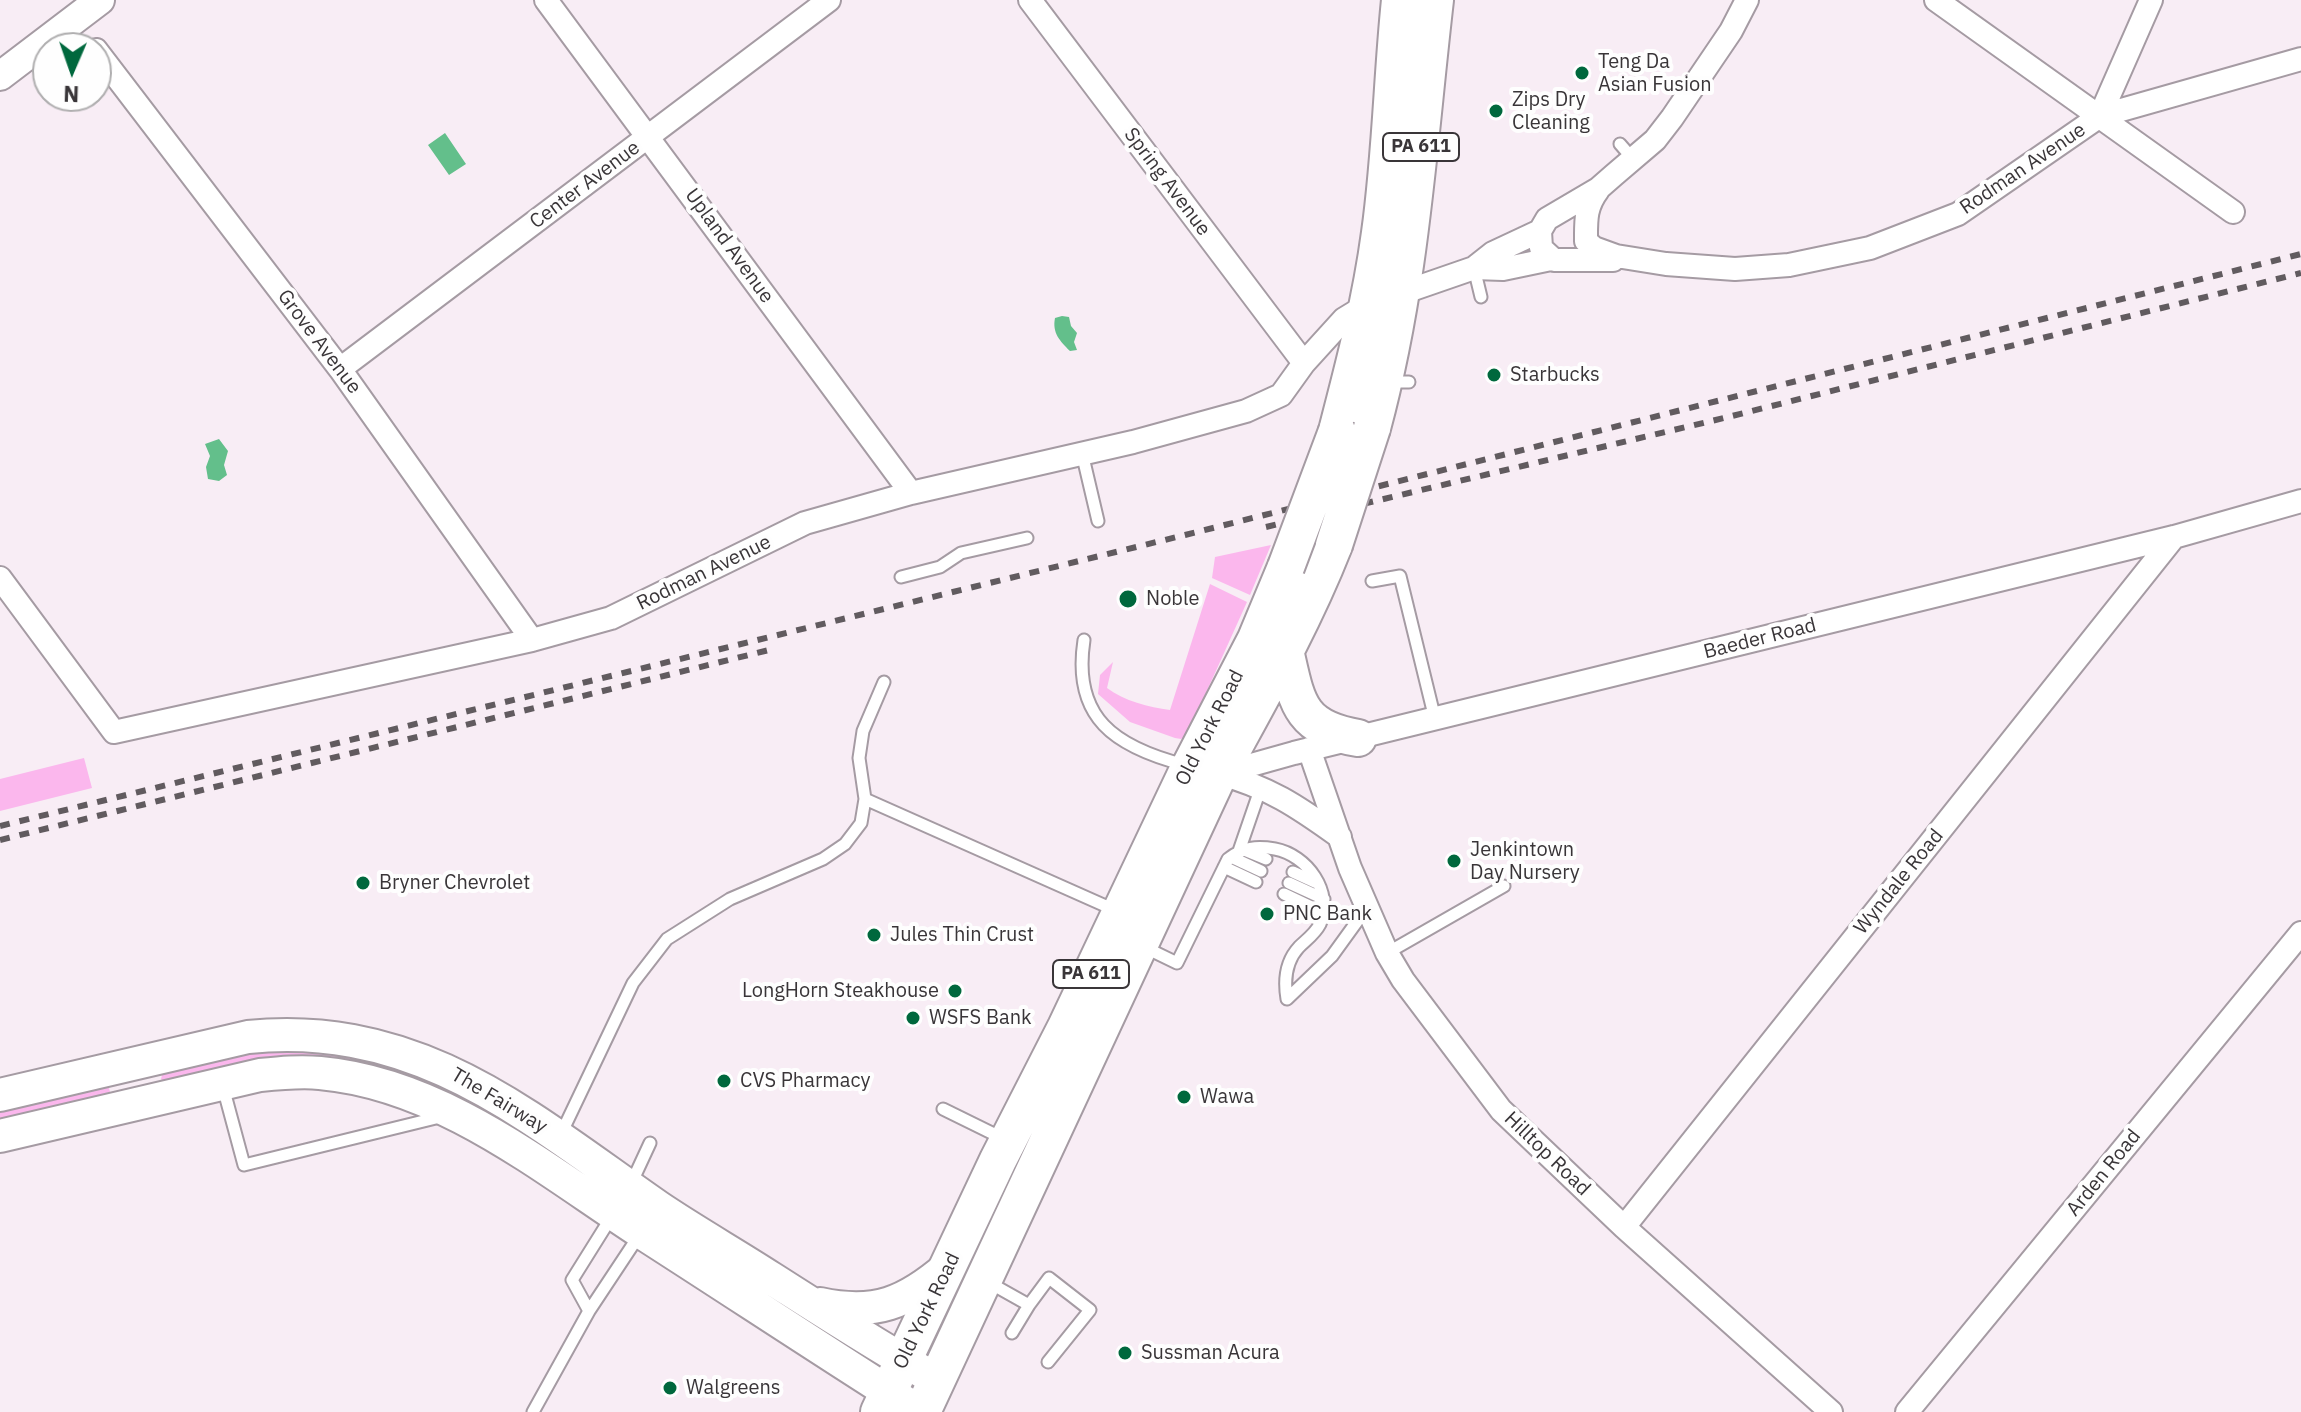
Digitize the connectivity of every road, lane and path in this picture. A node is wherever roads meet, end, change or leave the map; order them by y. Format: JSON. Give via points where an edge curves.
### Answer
{"nodes":[{"id":1,"x":100,"y":0,"type":"edge"},
{"id":2,"x":546,"y":0,"type":"edge"},
{"id":3,"x":829,"y":0,"type":"edge"},
{"id":4,"x":1030,"y":0,"type":"edge"},
{"id":5,"x":1400,"y":0,"type":"edge"},
{"id":6,"x":1435,"y":0,"type":"edge"},
{"id":7,"x":1747,"y":0,"type":"edge"},
{"id":8,"x":1936,"y":0,"type":"edge"},
{"id":9,"x":2151,"y":0,"type":"edge"},
{"id":10,"x":73,"y":21,"type":"junction"},
{"id":11,"x":82,"y":32,"type":"edge"},
{"id":12,"x":2301,"y":59,"type":"edge"},
{"id":13,"x":112,"y":71,"type":"edge"},
{"id":14,"x":0,"y":76,"type":"edge"},
{"id":15,"x":2100,"y":116,"type":"junction"},
{"id":16,"x":648,"y":137,"type":"junction"},
{"id":17,"x":2233,"y":212,"type":"dead end"},
{"id":18,"x":1571,"y":232,"type":"junction"},
{"id":19,"x":1474,"y":268,"type":"junction"},
{"id":20,"x":1403,"y":293,"type":"junction"},
{"id":21,"x":1481,"y":297,"type":"dead end"},
{"id":22,"x":1367,"y":305,"type":"junction"},
{"id":23,"x":1304,"y":363,"type":"junction"},
{"id":24,"x":340,"y":369,"type":"junction"},
{"id":25,"x":1082,"y":453,"type":"junction"},
{"id":26,"x":911,"y":493,"type":"junction"},
{"id":27,"x":2301,"y":501,"type":"edge"},
{"id":28,"x":1098,"y":521,"type":"dead end"},
{"id":29,"x":2174,"y":537,"type":"junction"},
{"id":30,"x":1027,"y":538,"type":"dead end"},
{"id":31,"x":901,"y":577,"type":"dead end"},
{"id":32,"x":0,"y":578,"type":"edge"},
{"id":33,"x":1372,"y":581,"type":"dead end"},
{"id":34,"x":532,"y":640,"type":"junction"},
{"id":35,"x":1084,"y":640,"type":"dead end"},
{"id":36,"x":1285,"y":650,"type":"junction"},
{"id":37,"x":884,"y":682,"type":"dead end"},
{"id":38,"x":1435,"y":719,"type":"junction"},
{"id":39,"x":1358,"y":738,"type":"junction"},
{"id":40,"x":1309,"y":749,"type":"junction"},
{"id":41,"x":1204,"y":770,"type":"junction"},
{"id":42,"x":1261,"y":787,"type":"junction"},
{"id":43,"x":865,"y":799,"type":"junction"},
{"id":44,"x":1340,"y":837,"type":"junction"},
{"id":45,"x":1234,"y":856,"type":"junction"},
{"id":46,"x":1289,"y":883,"type":"junction"},
{"id":47,"x":1318,"y":883,"type":"junction"},
{"id":48,"x":1504,"y":886,"type":"dead end"},
{"id":49,"x":1324,"y":899,"type":"junction"},
{"id":50,"x":1366,"y":909,"type":"junction"},
{"id":51,"x":1120,"y":912,"type":"junction"},
{"id":52,"x":1322,"y":912,"type":"junction"},
{"id":53,"x":2301,"y":933,"type":"edge"},
{"id":54,"x":1140,"y":945,"type":"junction"},
{"id":55,"x":1387,"y":953,"type":"junction"},
{"id":56,"x":134,"y":1062,"type":"junction"},
{"id":57,"x":222,"y":1083,"type":"junction"},
{"id":58,"x":0,"y":1095,"type":"edge"},
{"id":59,"x":144,"y":1101,"type":"junction"},
{"id":60,"x":943,"y":1109,"type":"dead end"},
{"id":61,"x":453,"y":1114,"type":"junction"},
{"id":62,"x":0,"y":1136,"type":"edge"},
{"id":63,"x":1008,"y":1141,"type":"junction"},
{"id":64,"x":650,"y":1143,"type":"dead end"},
{"id":65,"x":551,"y":1151,"type":"junction"},
{"id":66,"x":622,"y":1200,"type":"junction"},
{"id":67,"x":650,"y":1220,"type":"junction"},
{"id":68,"x":1624,"y":1227,"type":"junction"},
{"id":69,"x":948,"y":1267,"type":"junction"},
{"id":70,"x":984,"y":1280,"type":"junction"},
{"id":71,"x":794,"y":1293,"type":"junction"},
{"id":72,"x":1029,"y":1305,"type":"junction"},
{"id":73,"x":589,"y":1311,"type":"junction"},
{"id":74,"x":1012,"y":1333,"type":"dead end"},
{"id":75,"x":1048,"y":1362,"type":"dead end"},
{"id":76,"x":937,"y":1380,"type":"junction"},
{"id":77,"x":890,"y":1388,"type":"edge"},
{"id":78,"x":533,"y":1412,"type":"edge"},
{"id":79,"x":921,"y":1412,"type":"edge"},
{"id":80,"x":1831,"y":1412,"type":"edge"},
{"id":81,"x":1907,"y":1412,"type":"edge"}],
"edges":[{"from":1,"to":10,"type":"street"},
{"from":2,"to":16,"type":"street","name":"Upland Avenue"},
{"from":3,"to":16,"type":"street","name":"Center Avenue"},
{"from":4,"to":23,"type":"street","name":"Spring Avenue"},
{"from":5,"to":22,"type":"highway","name":"Old York Road","number":"PA 611","via":[[1386,187]]},
{"from":6,"to":20,"type":"highway","name":"Old York Road","number":"PA 611","via":[[1437,54]]},
{"from":7,"to":18,"type":"street","via":[[1672,118],[1655,140],[1626,152]]},
{"from":8,"to":15,"type":"street"},
{"from":9,"to":15,"type":"street","name":"Rodman Avenue"},
{"from":10,"to":11,"type":"street","name":"Grove Avenue"},
{"from":10,"to":14,"type":"street"},
{"from":12,"to":15,"type":"street"},
{"from":13,"to":24,"type":"street","name":"Grove Avenue"},
{"from":15,"to":17,"type":"street"},
{"from":15,"to":18,"type":"street","name":"Rodman Avenue","via":[[1958,214],[1870,248],[1789,265],[1735,269],[1634,260],[1602,252]]},
{"from":16,"to":24,"type":"street","name":"Center Avenue"},
{"from":16,"to":26,"type":"street","name":"Upland Avenue"},
{"from":18,"to":19,"type":"street","via":[[1503,269]]},
{"from":18,"to":19,"type":"street","via":[[1541,248],[1540,231]]},
{"from":19,"to":20,"type":"street","name":"Rodman Avenue"},
{"from":19,"to":21,"type":"lane"},
{"from":20,"to":22,"type":"street","name":"Rodman Avenue"},
{"from":20,"to":36,"type":"highway","name":"Old York Road","number":"PA 611","bridge":true,"via":[[1397,382],[1372,428],[1323,574]]},
{"from":22,"to":23,"type":"street","name":"Rodman Avenue","via":[[1344,319]]},
{"from":22,"to":41,"type":"highway","name":"Old York Road","number":"PA 611","bridge":true,"via":[[1337,431]]},
{"from":23,"to":25,"type":"street","name":"Rodman Avenue","via":[[1281,395],[1246,411]]},
{"from":24,"to":34,"type":"street","name":"Grove Avenue"},
{"from":25,"to":26,"type":"street","name":"Rodman Avenue"},
{"from":25,"to":28,"type":"lane"},
{"from":26,"to":34,"type":"street","name":"Rodman Avenue","via":[[805,523],[611,618]]},
{"from":27,"to":29,"type":"street","name":"Baeder Road"},
{"from":29,"to":38,"type":"street","name":"Baeder Road"},
{"from":29,"to":68,"type":"street","name":"Wyndale Road"},
{"from":30,"to":31,"type":"lane","via":[[961,553],[940,567]]},
{"from":32,"to":34,"type":"street","name":"Rodman Avenue","via":[[114,732]]},
{"from":33,"to":38,"type":"lane","via":[[1400,576]]},
{"from":35,"to":41,"type":"lane","via":[[1082,686],[1100,721],[1127,743]]},
{"from":36,"to":39,"type":"highway","via":[[1294,690],[1309,719],[1329,733]]},
{"from":36,"to":41,"type":"highway","name":"Old York Road","number":"PA 611"},
{"from":37,"to":43,"type":"lane","via":[[862,739]]},
{"from":38,"to":39,"type":"street","name":"Baeder Road"},
{"from":39,"to":40,"type":"street","name":"Baeder Road"},
{"from":40,"to":41,"type":"street","name":"Baeder Road"},
{"from":40,"to":44,"type":"street","name":"Hilltop Road"},
{"from":41,"to":42,"type":"street"},
{"from":41,"to":51,"type":"highway","name":"Old York Road","number":"PA 611"},
{"from":41,"to":54,"type":"highway","name":"Old York Road","number":"PA 611"},
{"from":42,"to":44,"type":"street"},
{"from":42,"to":45,"type":"lane"},
{"from":43,"to":51,"type":"lane"},
{"from":43,"to":65,"type":"lane","via":[[861,823],[845,844],[823,859],[730,899],[667,939],[633,983]]},
{"from":44,"to":50,"type":"street","name":"Hilltop Road"},
{"from":45,"to":45,"type":"lane","via":[[1261,871]]},
{"from":45,"to":47,"type":"lane","via":[[1254,847],[1278,850],[1303,862]]},
{"from":45,"to":54,"type":"lane","via":[[1177,963]]},
{"from":46,"to":47,"type":"lane"},
{"from":46,"to":49,"type":"lane"},
{"from":46,"to":52,"type":"lane"},
{"from":47,"to":49,"type":"lane"},
{"from":48,"to":55,"type":"lane"},
{"from":49,"to":52,"type":"lane"},
{"from":50,"to":52,"type":"lane","via":[[1332,956],[1287,999],[1284,980],[1296,950],[1320,924]]},
{"from":50,"to":55,"type":"street","name":"Hilltop Road"},
{"from":51,"to":63,"type":"highway","name":"Old York Road","number":"PA 611"},
{"from":53,"to":81,"type":"street","name":"Arden Road"},
{"from":54,"to":70,"type":"highway","name":"Old York Road","number":"PA 611"},
{"from":55,"to":68,"type":"street","name":"Hilltop Road","via":[[1501,1110]]},
{"from":56,"to":58,"type":"main road","name":"The Fairway"},
{"from":56,"to":59,"type":"main road"},
{"from":56,"to":65,"type":"main road","name":"The Fairway","via":[[286,1033],[356,1040],[475,1084]]},
{"from":57,"to":59,"type":"main road","name":"The Fairway"},
{"from":57,"to":61,"type":"main road","name":"The Fairway","via":[[260,1075],[323,1073],[393,1089]]},
{"from":57,"to":61,"type":"lane","via":[[244,1165]]},
{"from":59,"to":62,"type":"main road","name":"The Fairway"},
{"from":60,"to":63,"type":"lane"},
{"from":61,"to":65,"type":"main road","name":"The Fairway"},
{"from":63,"to":69,"type":"highway","name":"Old York Road","number":"PA 611"},
{"from":64,"to":66,"type":"lane"},
{"from":65,"to":66,"type":"main road","name":"The Fairway"},
{"from":66,"to":67,"type":"main road","name":"The Fairway"},
{"from":66,"to":73,"type":"lane","via":[[572,1280]]},
{"from":67,"to":71,"type":"main road","name":"The Fairway"},
{"from":67,"to":73,"type":"lane"},
{"from":67,"to":77,"type":"main road","name":"The Fairway"},
{"from":68,"to":80,"type":"street","name":"Hilltop Road"},
{"from":69,"to":71,"type":"main road","via":[[919,1291],[869,1309],[825,1305]]},
{"from":69,"to":77,"type":"highway","name":"Old York Road","number":"PA 611"},
{"from":70,"to":72,"type":"lane"},
{"from":70,"to":76,"type":"highway","name":"Old York Road","number":"PA 611"},
{"from":71,"to":77,"type":"main road","name":"The Fairway"},
{"from":72,"to":74,"type":"lane"},
{"from":72,"to":75,"type":"lane","via":[[1049,1278],[1090,1310]]},
{"from":73,"to":78,"type":"lane"},
{"from":76,"to":77,"type":"main road","name":"The Fairway"},
{"from":76,"to":79,"type":"highway","name":"Old York Road","number":"PA 611"},
{"from":77,"to":79,"type":"main road","name":"The Fairway"}]}
